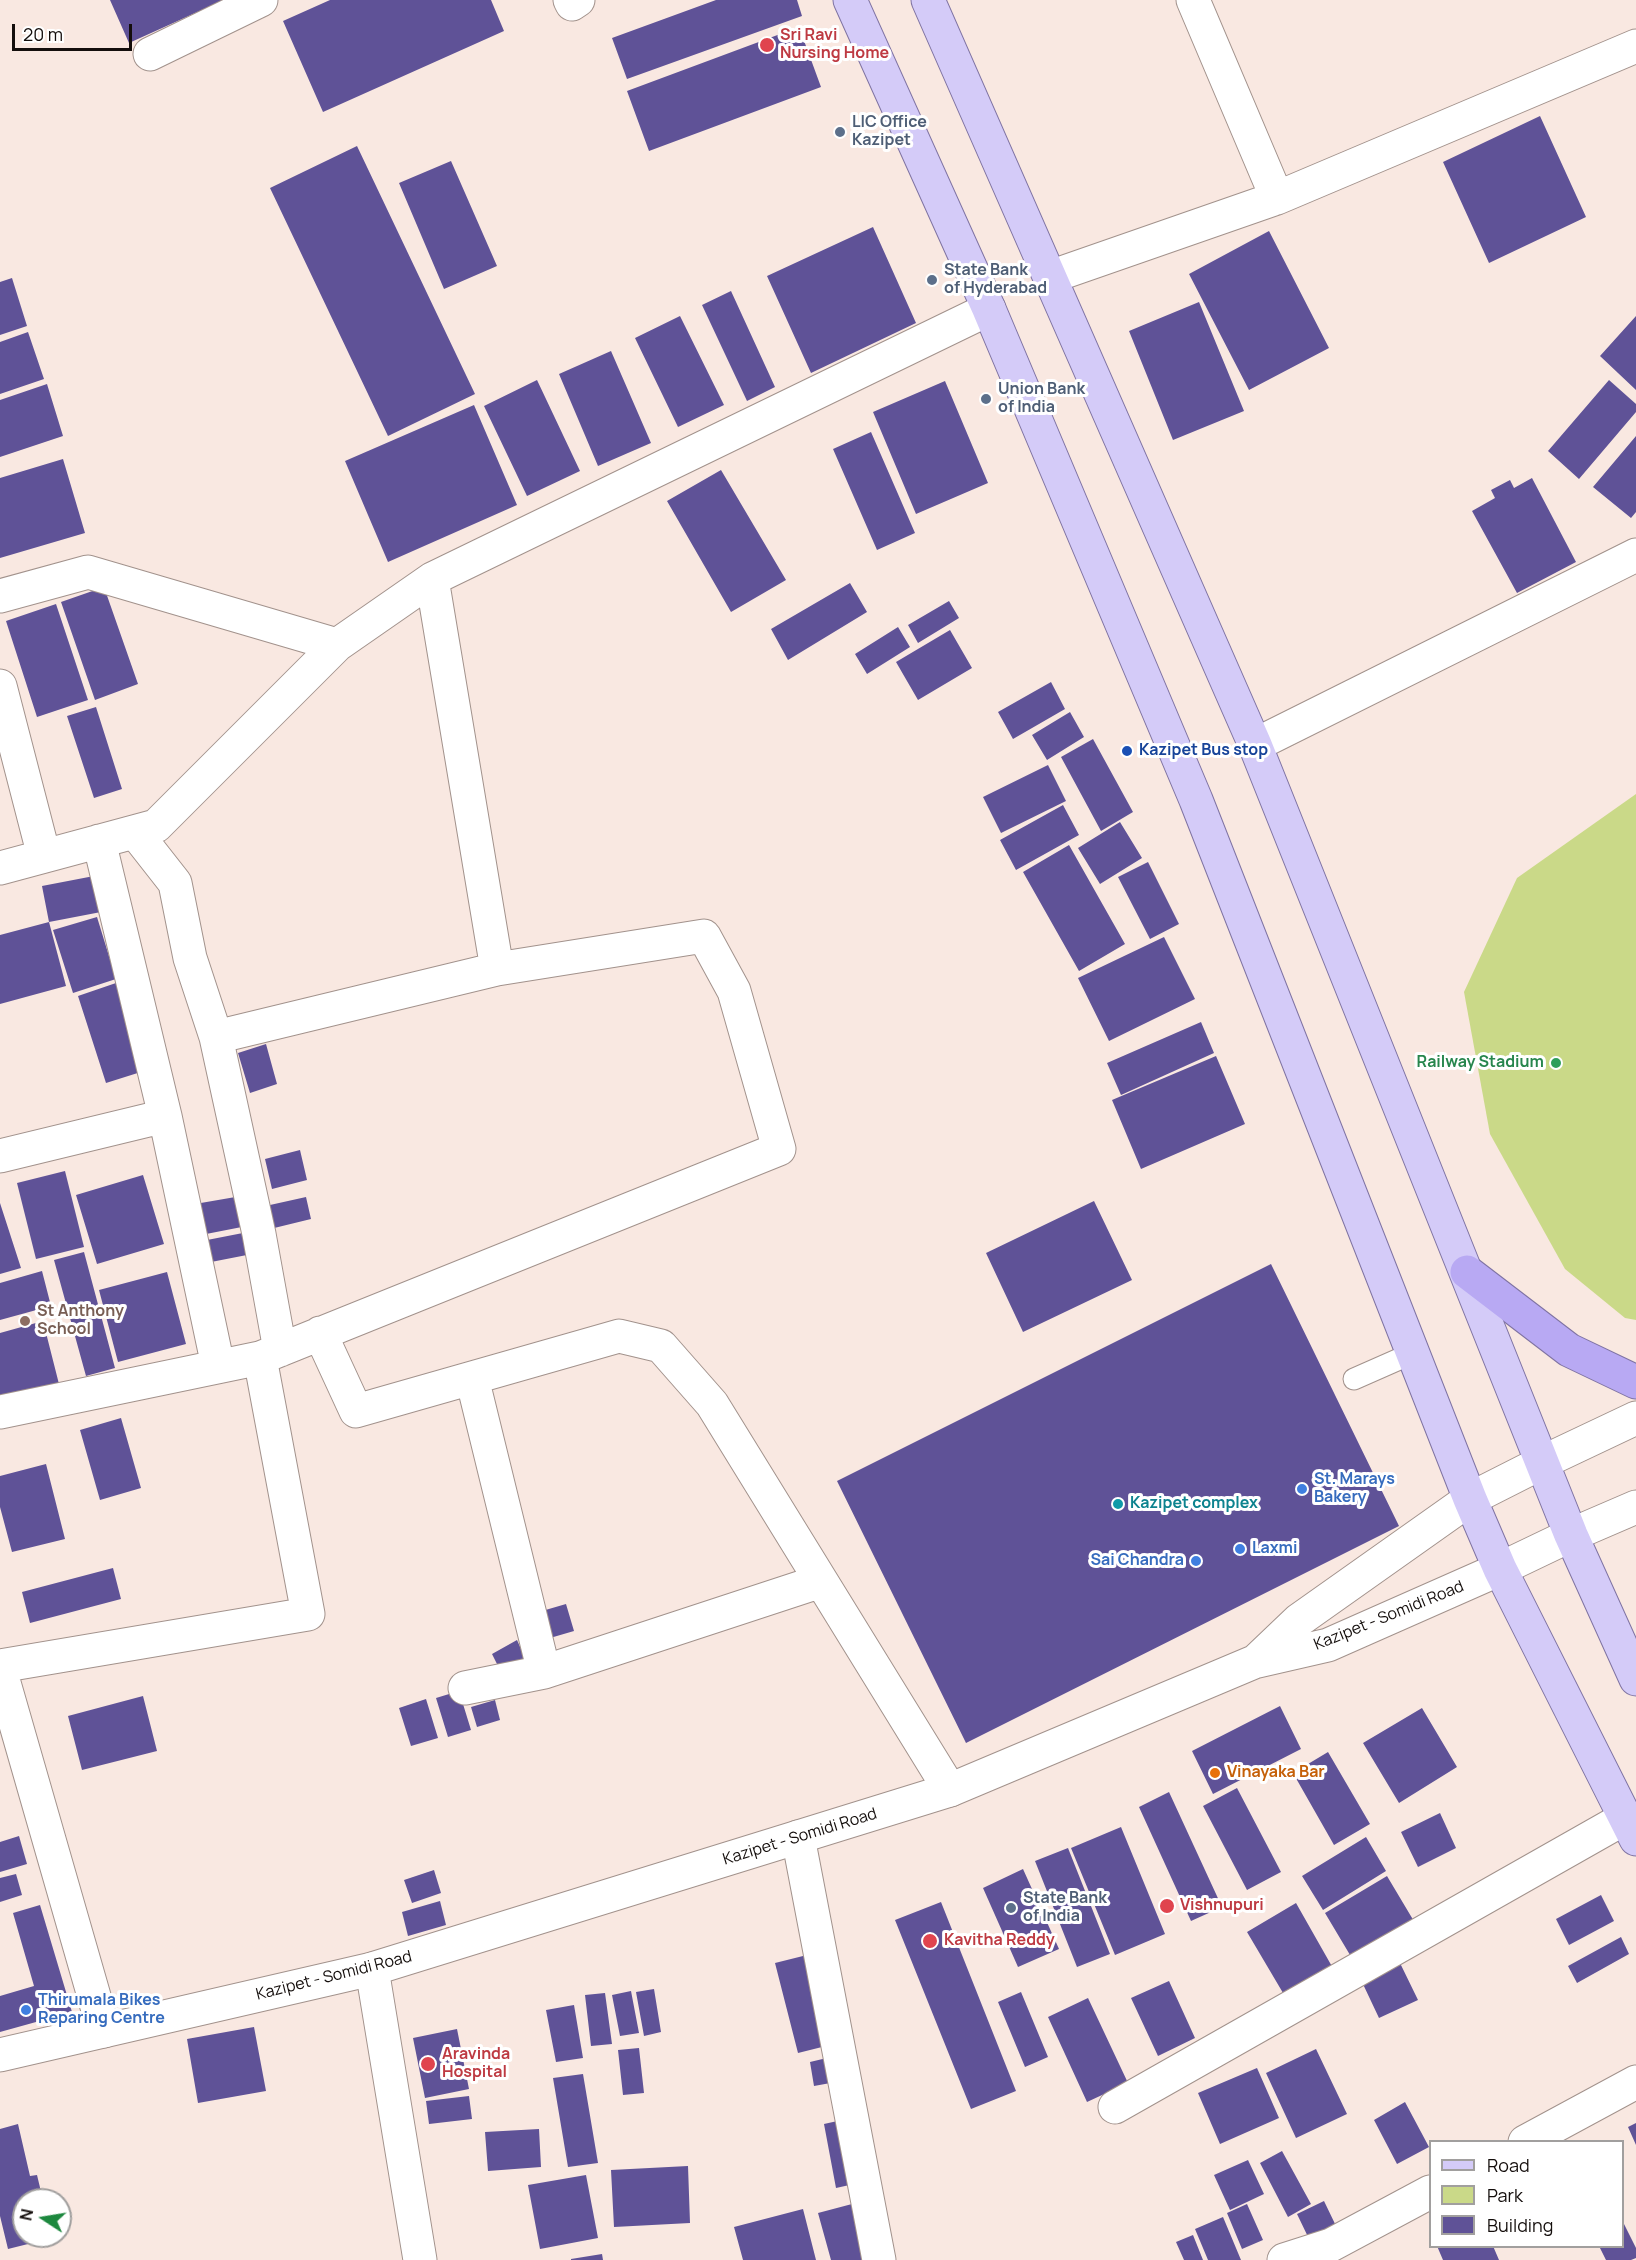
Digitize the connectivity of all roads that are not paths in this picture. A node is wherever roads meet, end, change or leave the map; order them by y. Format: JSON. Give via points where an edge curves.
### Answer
{"nodes":[{"id":1,"x":570,"y":0,"type":"edge"},
{"id":2,"x":578,"y":0,"type":"edge"},
{"id":3,"x":850,"y":0,"type":"edge"},
{"id":4,"x":928,"y":0,"type":"edge"},
{"id":5,"x":1193,"y":0,"type":"edge"},
{"id":6,"x":254,"y":2,"type":"edge"},
{"id":7,"x":1636,"y":46,"type":"edge"},
{"id":8,"x":150,"y":54,"type":"dead end"},
{"id":9,"x":1277,"y":198,"type":"junction"},
{"id":10,"x":1050,"y":277,"type":"junction"},
{"id":11,"x":989,"y":309,"type":"junction"},
{"id":12,"x":1636,"y":555,"type":"edge"},
{"id":13,"x":432,"y":579,"type":"junction"},
{"id":14,"x":0,"y":596,"type":"edge"},
{"id":15,"x":337,"y":645,"type":"junction"},
{"id":16,"x":0,"y":686,"type":"edge"},
{"id":17,"x":1256,"y":745,"type":"junction"},
{"id":18,"x":135,"y":832,"type":"junction"},
{"id":19,"x":99,"y":841,"type":"junction"},
{"id":20,"x":44,"y":856,"type":"junction"},
{"id":21,"x":0,"y":868,"type":"edge"},
{"id":22,"x":497,"y":969,"type":"junction"},
{"id":23,"x":216,"y":1037,"type":"junction"},
{"id":24,"x":165,"y":1116,"type":"junction"},
{"id":25,"x":0,"y":1156,"type":"edge"},
{"id":26,"x":1467,"y":1272,"type":"junction"},
{"id":27,"x":320,"y":1333,"type":"junction"},
{"id":28,"x":1413,"y":1353,"type":"junction"},
{"id":29,"x":270,"y":1354,"type":"junction"},
{"id":30,"x":218,"y":1366,"type":"junction"},
{"id":31,"x":472,"y":1378,"type":"junction"},
{"id":32,"x":1354,"y":1379,"type":"dead end"},
{"id":33,"x":1636,"y":1382,"type":"edge"},
{"id":34,"x":0,"y":1412,"type":"edge"},
{"id":35,"x":1636,"y":1418,"type":"edge"},
{"id":36,"x":1543,"y":1462,"type":"junction"},
{"id":37,"x":1470,"y":1499,"type":"junction"},
{"id":38,"x":1636,"y":1507,"type":"edge"},
{"id":39,"x":1571,"y":1535,"type":"junction"},
{"id":40,"x":1500,"y":1569,"type":"junction"},
{"id":41,"x":821,"y":1581,"type":"junction"},
{"id":42,"x":1254,"y":1662,"type":"junction"},
{"id":43,"x":0,"y":1668,"type":"edge"},
{"id":44,"x":544,"y":1672,"type":"junction"},
{"id":45,"x":1636,"y":1679,"type":"edge"},
{"id":46,"x":465,"y":1688,"type":"dead end"},
{"id":47,"x":950,"y":1790,"type":"junction"},
{"id":48,"x":1631,"y":1828,"type":"edge"},
{"id":49,"x":798,"y":1837,"type":"junction"},
{"id":50,"x":372,"y":1969,"type":"junction"},
{"id":51,"x":104,"y":2031,"type":"junction"},
{"id":52,"x":0,"y":2055,"type":"edge"},
{"id":53,"x":1636,"y":2082,"type":"edge"},
{"id":54,"x":1114,"y":2107,"type":"dead end"},
{"id":55,"x":1529,"y":2140,"type":"edge"},
{"id":56,"x":1429,"y":2193,"type":"edge"},
{"id":57,"x":1334,"y":2253,"type":"edge"},
{"id":58,"x":420,"y":2260,"type":"edge"},
{"id":59,"x":879,"y":2260,"type":"edge"},
{"id":60,"x":1284,"y":2260,"type":"edge"}],
"edges":[{"from":1,"to":2,"type":"street","via":[[572,4]]},
{"from":3,"to":11,"type":"main road"},
{"from":4,"to":10,"type":"main road"},
{"from":5,"to":9,"type":"street"},
{"from":6,"to":8,"type":"street"},
{"from":7,"to":9,"type":"street"},
{"from":9,"to":10,"type":"street"},
{"from":10,"to":17,"type":"main road"},
{"from":11,"to":13,"type":"street"},
{"from":11,"to":28,"type":"main road","via":[[1196,800]]},
{"from":12,"to":17,"type":"street"},
{"from":13,"to":15,"type":"street"},
{"from":13,"to":22,"type":"street"},
{"from":14,"to":15,"type":"street","via":[[88,572]]},
{"from":15,"to":18,"type":"street","via":[[156,826]]},
{"from":16,"to":20,"type":"street"},
{"from":17,"to":26,"type":"main road"},
{"from":18,"to":19,"type":"street"},
{"from":18,"to":23,"type":"street","via":[[175,883],[190,958]]},
{"from":19,"to":20,"type":"street"},
{"from":19,"to":24,"type":"street"},
{"from":20,"to":21,"type":"street"},
{"from":22,"to":23,"type":"street"},
{"from":22,"to":27,"type":"street","via":[[704,936],[734,991],[779,1149]]},
{"from":23,"to":29,"type":"street","via":[[259,1234]]},
{"from":24,"to":25,"type":"street"},
{"from":24,"to":30,"type":"street"},
{"from":26,"to":33,"type":"highway","via":[[1569,1350]]},
{"from":26,"to":36,"type":"main road"},
{"from":27,"to":29,"type":"street"},
{"from":27,"to":31,"type":"street","via":[[356,1411]]},
{"from":28,"to":32,"type":"lane"},
{"from":28,"to":37,"type":"main road"},
{"from":29,"to":30,"type":"street"},
{"from":29,"to":43,"type":"street","via":[[308,1614]]},
{"from":30,"to":34,"type":"street"},
{"from":31,"to":41,"type":"street","via":[[619,1336],[661,1346],[712,1404]]},
{"from":31,"to":44,"type":"street"},
{"from":35,"to":36,"type":"street"},
{"from":36,"to":37,"type":"street"},
{"from":36,"to":39,"type":"main road"},
{"from":37,"to":40,"type":"main road"},
{"from":37,"to":42,"type":"street","via":[[1299,1620]]},
{"from":38,"to":39,"type":"street","name":"Kazipet - Somidi Road"},
{"from":39,"to":40,"type":"street","name":"Kazipet - Somidi Road"},
{"from":39,"to":45,"type":"main road"},
{"from":40,"to":42,"type":"street","name":"Kazipet - Somidi Road","via":[[1328,1645]]},
{"from":40,"to":48,"type":"main road"},
{"from":41,"to":44,"type":"street"},
{"from":41,"to":47,"type":"street"},
{"from":42,"to":47,"type":"street","name":"Kazipet - Somidi Road"},
{"from":43,"to":51,"type":"street"},
{"from":44,"to":46,"type":"street"},
{"from":47,"to":49,"type":"street","name":"Kazipet - Somidi Road"},
{"from":48,"to":54,"type":"street"},
{"from":49,"to":50,"type":"street","name":"Kazipet - Somidi Road"},
{"from":49,"to":59,"type":"street"},
{"from":50,"to":51,"type":"street","name":"Kazipet - Somidi Road"},
{"from":50,"to":58,"type":"street"},
{"from":51,"to":52,"type":"street","name":"Kazipet - Somidi Road"},
{"from":53,"to":55,"type":"street"},
{"from":56,"to":57,"type":"street"},
{"from":57,"to":60,"type":"street"}]}
